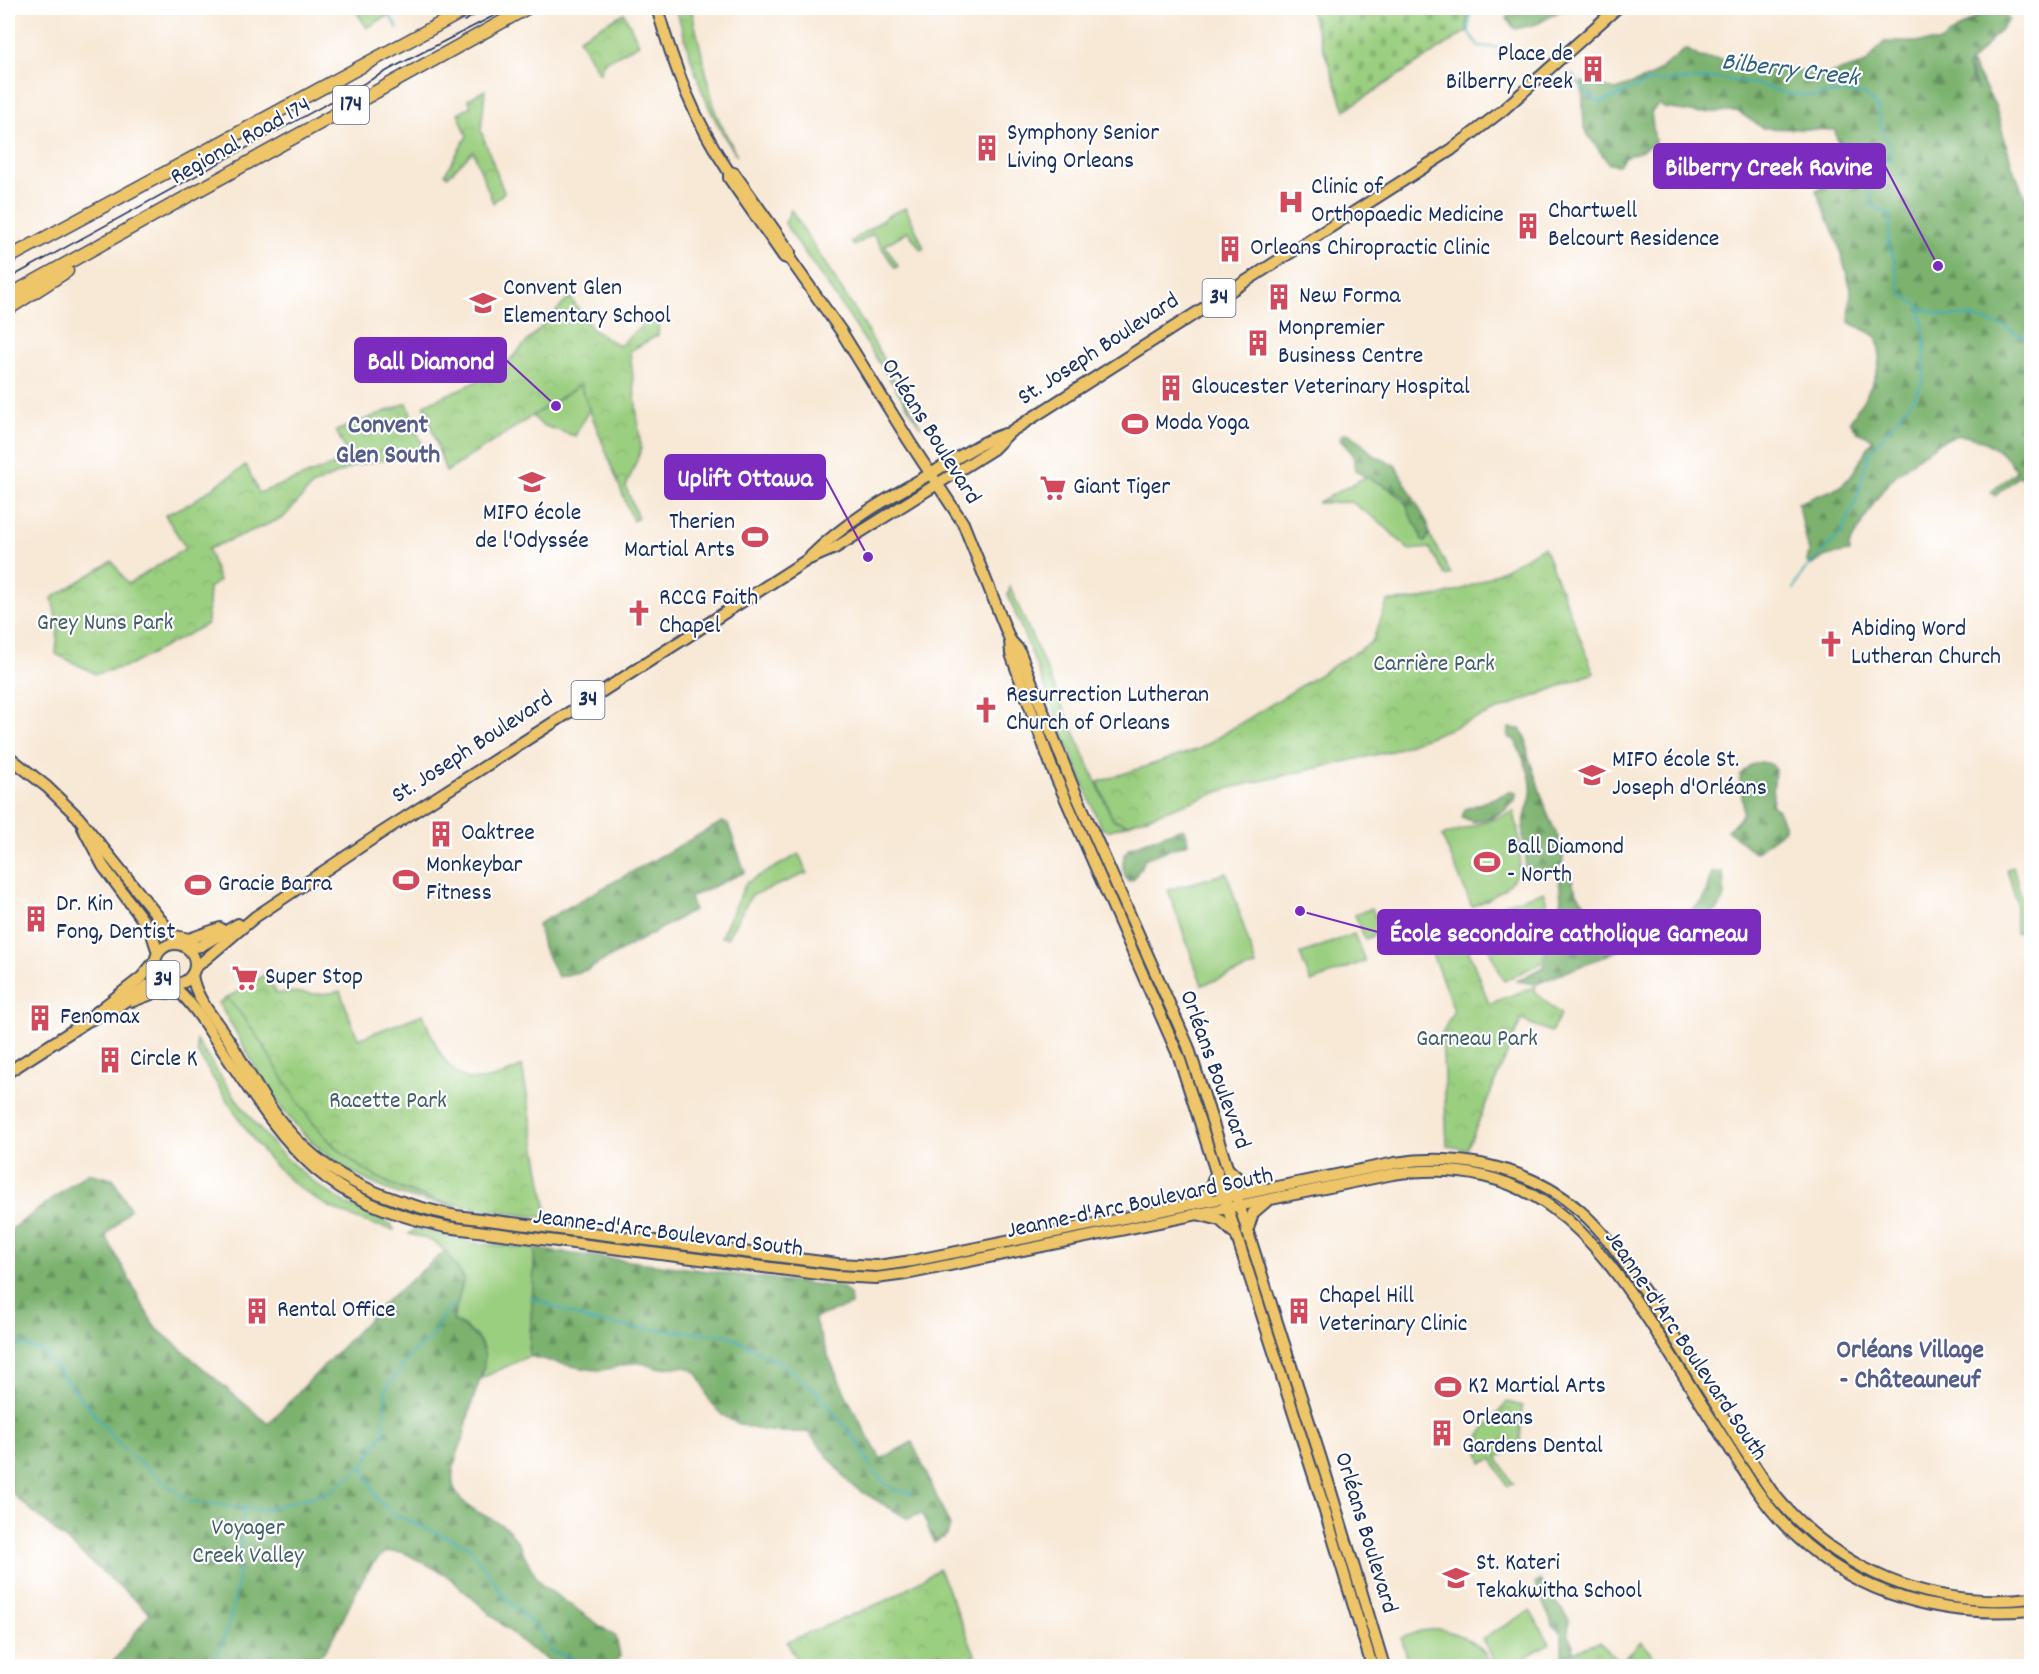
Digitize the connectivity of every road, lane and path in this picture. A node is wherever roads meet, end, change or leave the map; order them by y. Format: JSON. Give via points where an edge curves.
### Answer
{"nodes":[{"id":1,"x":469,"y":8,"type":"edge"},
{"id":2,"x":527,"y":8,"type":"edge"},
{"id":3,"x":657,"y":8,"type":"edge"},
{"id":4,"x":1617,"y":8,"type":"edge"},
{"id":5,"x":158,"y":176,"type":"junction"},
{"id":6,"x":174,"y":203,"type":"junction"},
{"id":7,"x":8,"y":252,"type":"edge"},
{"id":8,"x":8,"y":258,"type":"edge"},
{"id":9,"x":8,"y":296,"type":"edge"},
{"id":10,"x":8,"y":309,"type":"edge"},
{"id":11,"x":934,"y":478,"type":"junction"},
{"id":12,"x":8,"y":756,"type":"edge"},
{"id":13,"x":80,"y":819,"type":"junction"},
{"id":14,"x":255,"y":917,"type":"junction"},
{"id":15,"x":239,"y":923,"type":"junction"},
{"id":16,"x":169,"y":933,"type":"junction"},
{"id":17,"x":184,"y":946,"type":"junction"},
{"id":18,"x":157,"y":957,"type":"junction"},
{"id":19,"x":194,"y":972,"type":"junction"},
{"id":20,"x":168,"y":983,"type":"junction"},
{"id":21,"x":183,"y":994,"type":"junction"},
{"id":22,"x":114,"y":1009,"type":"junction"},
{"id":23,"x":86,"y":1022,"type":"junction"},
{"id":24,"x":8,"y":1072,"type":"edge"},
{"id":25,"x":1223,"y":1169,"type":"junction"},
{"id":26,"x":1270,"y":1193,"type":"junction"},
{"id":27,"x":1231,"y":1201,"type":"junction"},
{"id":28,"x":411,"y":1207,"type":"junction"},
{"id":29,"x":1192,"y":1208,"type":"junction"},
{"id":30,"x":408,"y":1219,"type":"junction"},
{"id":31,"x":1242,"y":1236,"type":"junction"},
{"id":32,"x":1288,"y":1377,"type":"junction"},
{"id":33,"x":2031,"y":1598,"type":"edge"},
{"id":34,"x":2031,"y":1610,"type":"edge"},
{"id":35,"x":1372,"y":1666,"type":"edge"},
{"id":36,"x":1384,"y":1666,"type":"edge"}],
"edges":[{"from":1,"to":5,"type":"highway","name":"Regional Road 174","number":"174"},
{"from":2,"to":6,"type":"highway","name":"Regional Road 174","number":"174"},
{"from":3,"to":11,"type":"main road","name":"Orléans Boulevard","via":[[685,95],[729,178],[852,347]]},
{"from":4,"to":11,"type":"main road","name":"St. Joseph Boulevard","number":"34","via":[[1503,110],[1456,146],[1010,432],[993,449]]},
{"from":5,"to":7,"type":"highway"},
{"from":5,"to":8,"type":"highway","name":"Regional Road 174","number":"174"},
{"from":6,"to":9,"type":"highway","name":"Regional Road 174","number":"174"},
{"from":6,"to":10,"type":"highway"},
{"from":11,"to":14,"type":"main road","name":"St. Joseph Boulevard","number":"34","via":[[835,548],[807,560]]},
{"from":11,"to":25,"type":"main road","name":"Orléans Boulevard","via":[[973,542],[1010,640],[1019,650],[1073,787],[1188,1046]]},
{"from":12,"to":13,"type":"main road"},
{"from":13,"to":16,"type":"main road"},
{"from":13,"to":18,"type":"main road","via":[[103,866],[151,931]]},
{"from":14,"to":15,"type":"main road","name":"St. Joseph Boulevard","number":"34"},
{"from":14,"to":19,"type":"main road","name":"St. Joseph Boulevard","number":"34"},
{"from":15,"to":16,"type":"main road","via":[[189,939]]},
{"from":15,"to":17,"type":"main road","name":"St. Joseph Boulevard","number":"34","via":[[201,946]]},
{"from":16,"to":17,"type":"main road"},
{"from":17,"to":18,"type":"main road","number":"34","via":[[168,945]]},
{"from":17,"to":19,"type":"main road","number":"34","via":[[195,957]]},
{"from":18,"to":20,"type":"main road","number":"34","via":[[157,973]]},
{"from":18,"to":23,"type":"main road","number":"34","via":[[142,977]]},
{"from":19,"to":20,"type":"main road","number":"34","via":[[183,983]]},
{"from":19,"to":28,"type":"main road","name":"Jeanne-d'Arc Boulevard South","via":[[199,997],[270,1106],[307,1149],[350,1182]]},
{"from":20,"to":21,"type":"main road","name":"Jeanne-d'Arc Boulevard South"},
{"from":20,"to":22,"type":"main road","number":"34","via":[[147,986]]},
{"from":21,"to":22,"type":"main road","via":[[157,992]]},
{"from":21,"to":30,"type":"main road","name":"Jeanne-d'Arc Boulevard South","via":[[266,1115],[302,1159],[324,1178],[372,1206]]},
{"from":22,"to":23,"type":"main road","number":"34"},
{"from":23,"to":24,"type":"main road","number":"34"},
{"from":25,"to":26,"type":"main road"},
{"from":25,"to":27,"type":"main road","name":"Orléans Boulevard"},
{"from":25,"to":29,"type":"main road","via":[[1208,1193]]},
{"from":26,"to":27,"type":"main road","name":"Jeanne-d'Arc Boulevard South"},
{"from":26,"to":31,"type":"main road","via":[[1253,1213]]},
{"from":26,"to":33,"type":"main road","name":"Jeanne-d'Arc Boulevard South","via":[[1395,1163],[1448,1160],[1503,1169],[1551,1190],[1578,1209],[1618,1252],[1759,1474],[1808,1530],[1848,1561],[1904,1587],[1980,1601]]},
{"from":26,"to":34,"type":"main road","name":"Jeanne-d'Arc Boulevard South","via":[[1393,1174],[1452,1171],[1497,1180],[1544,1201],[1578,1227],[1605,1257],[1758,1492],[1806,1545],[1849,1575],[1907,1600],[1972,1612]]},
{"from":27,"to":29,"type":"main road","name":"Jeanne-d'Arc Boulevard South"},
{"from":27,"to":31,"type":"main road","name":"Orléans Boulevard"},
{"from":28,"to":29,"type":"main road","name":"Jeanne-d'Arc Boulevard South","via":[[456,1216],[868,1266]]},
{"from":28,"to":30,"type":"main road"},
{"from":29,"to":30,"type":"main road","name":"Jeanne-d'Arc Boulevard South","via":[[876,1278],[479,1232]]},
{"from":29,"to":31,"type":"main road","via":[[1220,1220]]},
{"from":31,"to":32,"type":"main road","name":"Orléans Boulevard"},
{"from":32,"to":35,"type":"main road","name":"Orléans Boulevard"},
{"from":32,"to":36,"type":"main road","name":"Orléans Boulevard"}]}
